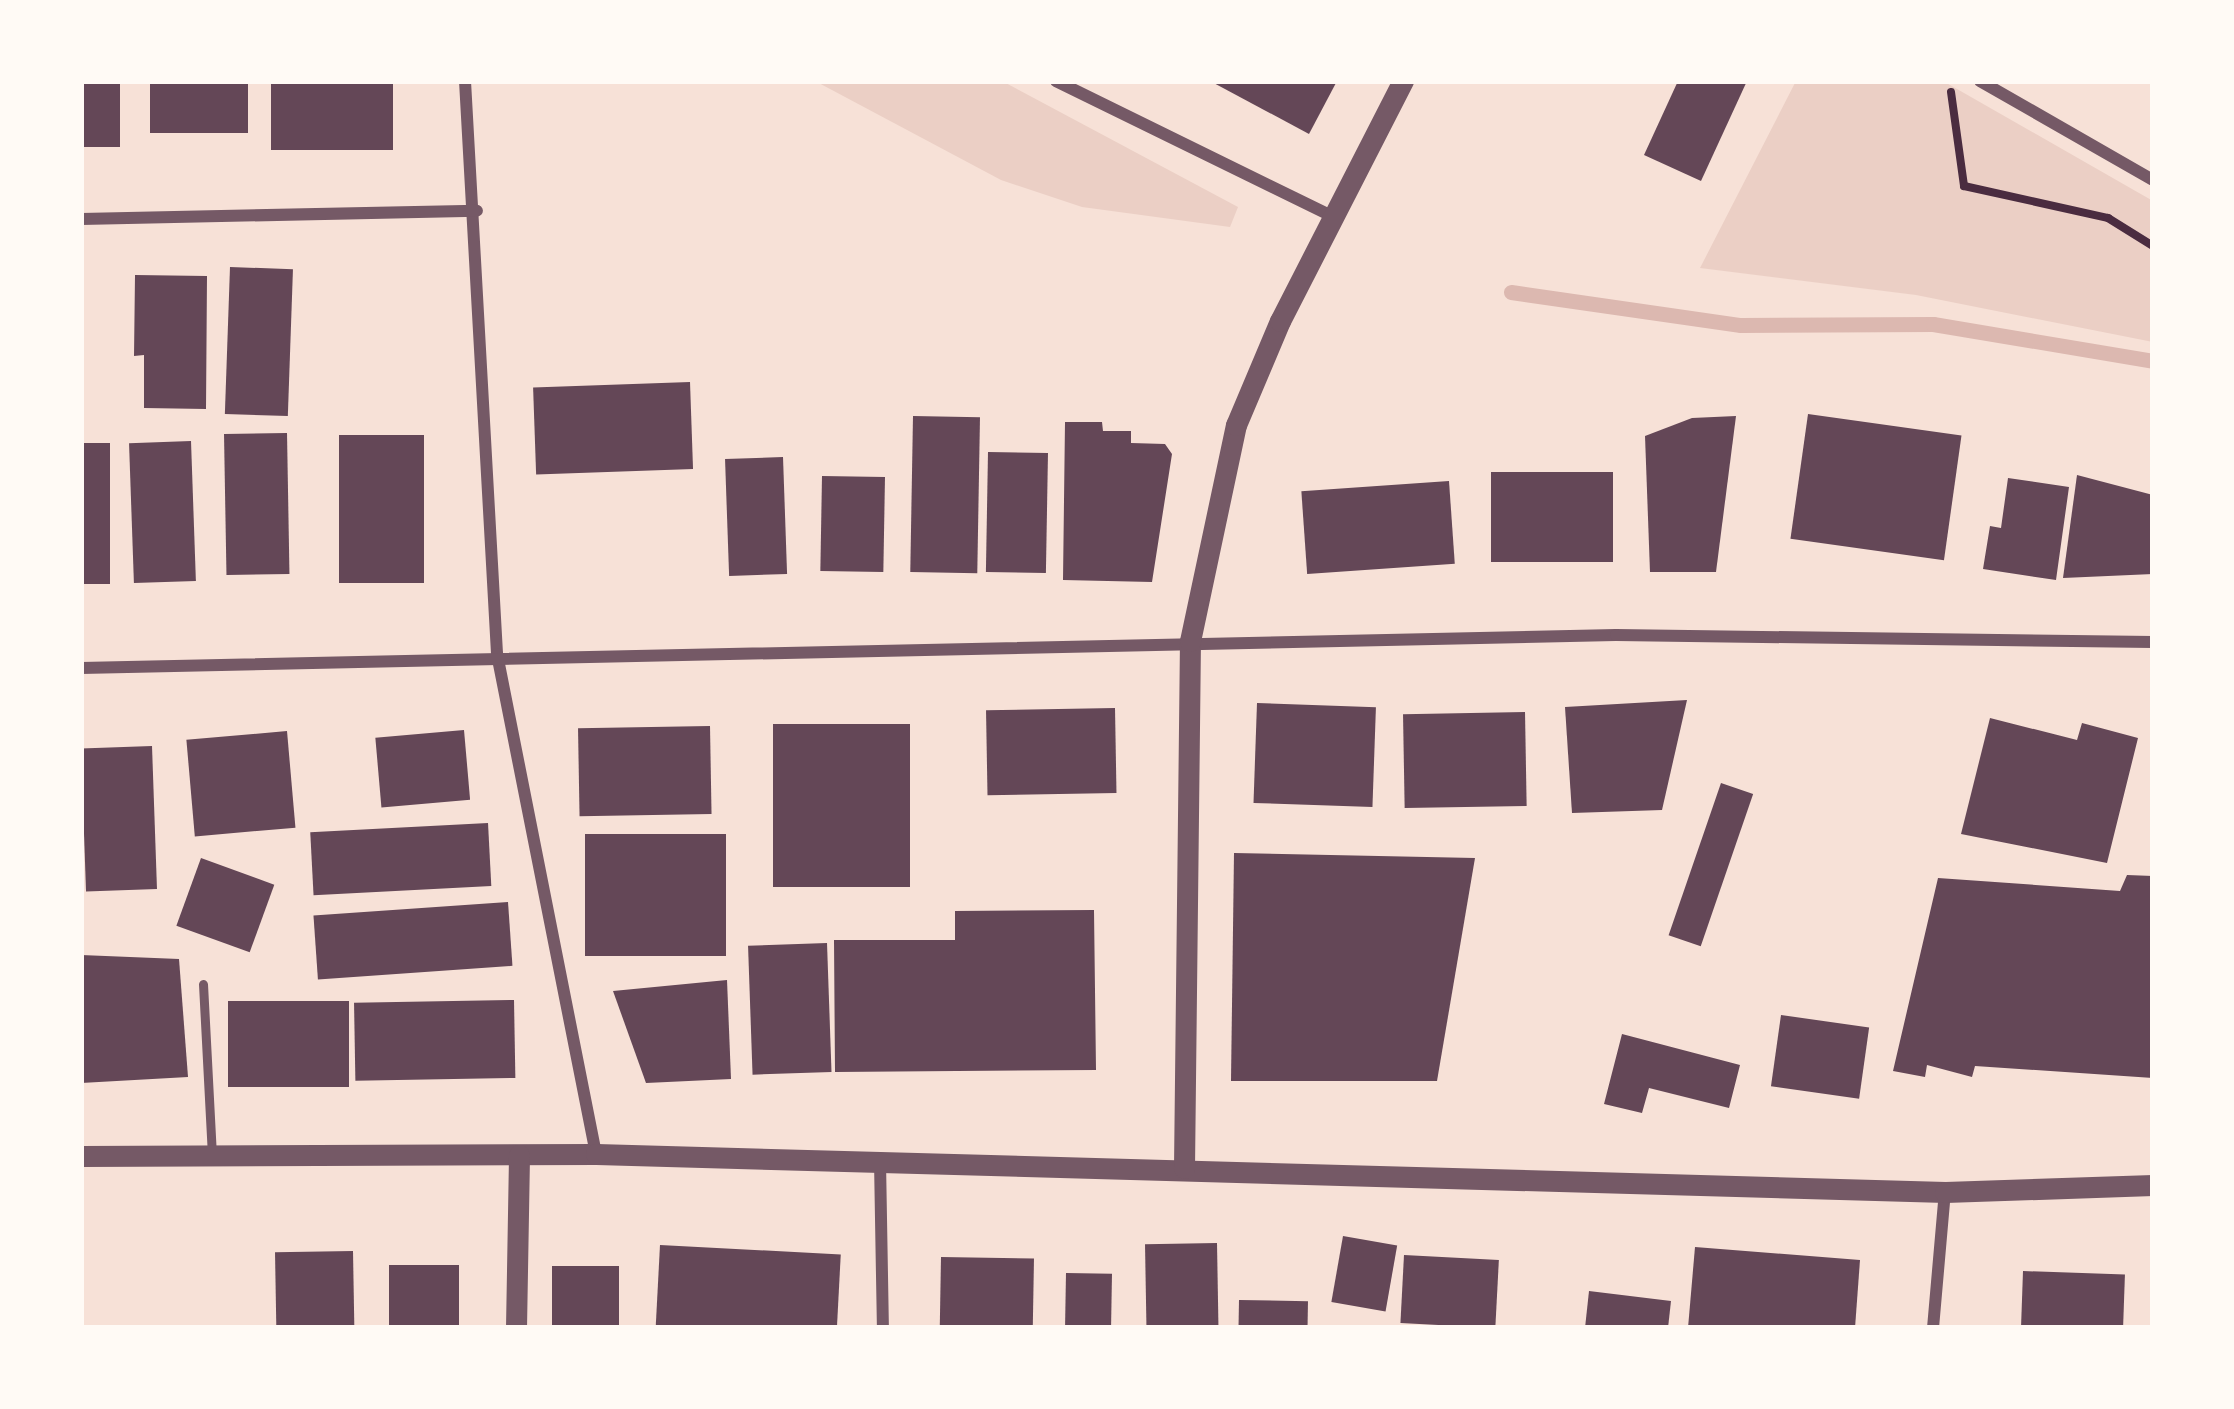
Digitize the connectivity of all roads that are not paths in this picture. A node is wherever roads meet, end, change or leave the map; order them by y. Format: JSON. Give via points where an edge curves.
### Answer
{"nodes":[{"id":1,"x":465,"y":81,"type":"edge"},
{"id":2,"x":1056,"y":81,"type":"edge"},
{"id":3,"x":1403,"y":81,"type":"edge"},
{"id":4,"x":1980,"y":81,"type":"edge"},
{"id":5,"x":2153,"y":180,"type":"edge"},
{"id":6,"x":477,"y":212,"type":"junction"},
{"id":7,"x":1333,"y":217,"type":"junction"},
{"id":8,"x":81,"y":219,"type":"edge"},
{"id":9,"x":1190,"y":641,"type":"junction"},
{"id":10,"x":2153,"y":642,"type":"edge"},
{"id":11,"x":497,"y":654,"type":"junction"},
{"id":12,"x":81,"y":668,"type":"edge"},
{"id":13,"x":203,"y":984,"type":"dead end"},
{"id":14,"x":596,"y":1154,"type":"junction"},
{"id":15,"x":519,"y":1155,"type":"junction"},
{"id":16,"x":81,"y":1156,"type":"edge"},
{"id":17,"x":212,"y":1156,"type":"junction"},
{"id":18,"x":880,"y":1161,"type":"junction"},
{"id":19,"x":1184,"y":1168,"type":"junction"},
{"id":20,"x":2153,"y":1185,"type":"edge"},
{"id":21,"x":1945,"y":1192,"type":"junction"},
{"id":22,"x":516,"y":1328,"type":"edge"},
{"id":23,"x":883,"y":1328,"type":"edge"},
{"id":24,"x":1933,"y":1328,"type":"edge"}],
"edges":[{"from":1,"to":6,"type":"street"},
{"from":2,"to":7,"type":"street"},
{"from":3,"to":7,"type":"street"},
{"from":4,"to":5,"type":"street"},
{"from":6,"to":8,"type":"street"},
{"from":6,"to":11,"type":"street","via":[[485,539]]},
{"from":7,"to":9,"type":"street","via":[[1236,425]]},
{"from":9,"to":10,"type":"street","via":[[1616,635]]},
{"from":9,"to":11,"type":"street"},
{"from":9,"to":19,"type":"street"},
{"from":11,"to":12,"type":"street"},
{"from":11,"to":14,"type":"street"},
{"from":13,"to":17,"type":"lane"},
{"from":14,"to":15,"type":"street"},
{"from":14,"to":18,"type":"street"},
{"from":15,"to":17,"type":"street"},
{"from":15,"to":22,"type":"street"},
{"from":16,"to":17,"type":"street"},
{"from":18,"to":19,"type":"street"},
{"from":18,"to":23,"type":"street"},
{"from":19,"to":21,"type":"street"},
{"from":20,"to":21,"type":"street"},
{"from":21,"to":24,"type":"street"}]}
